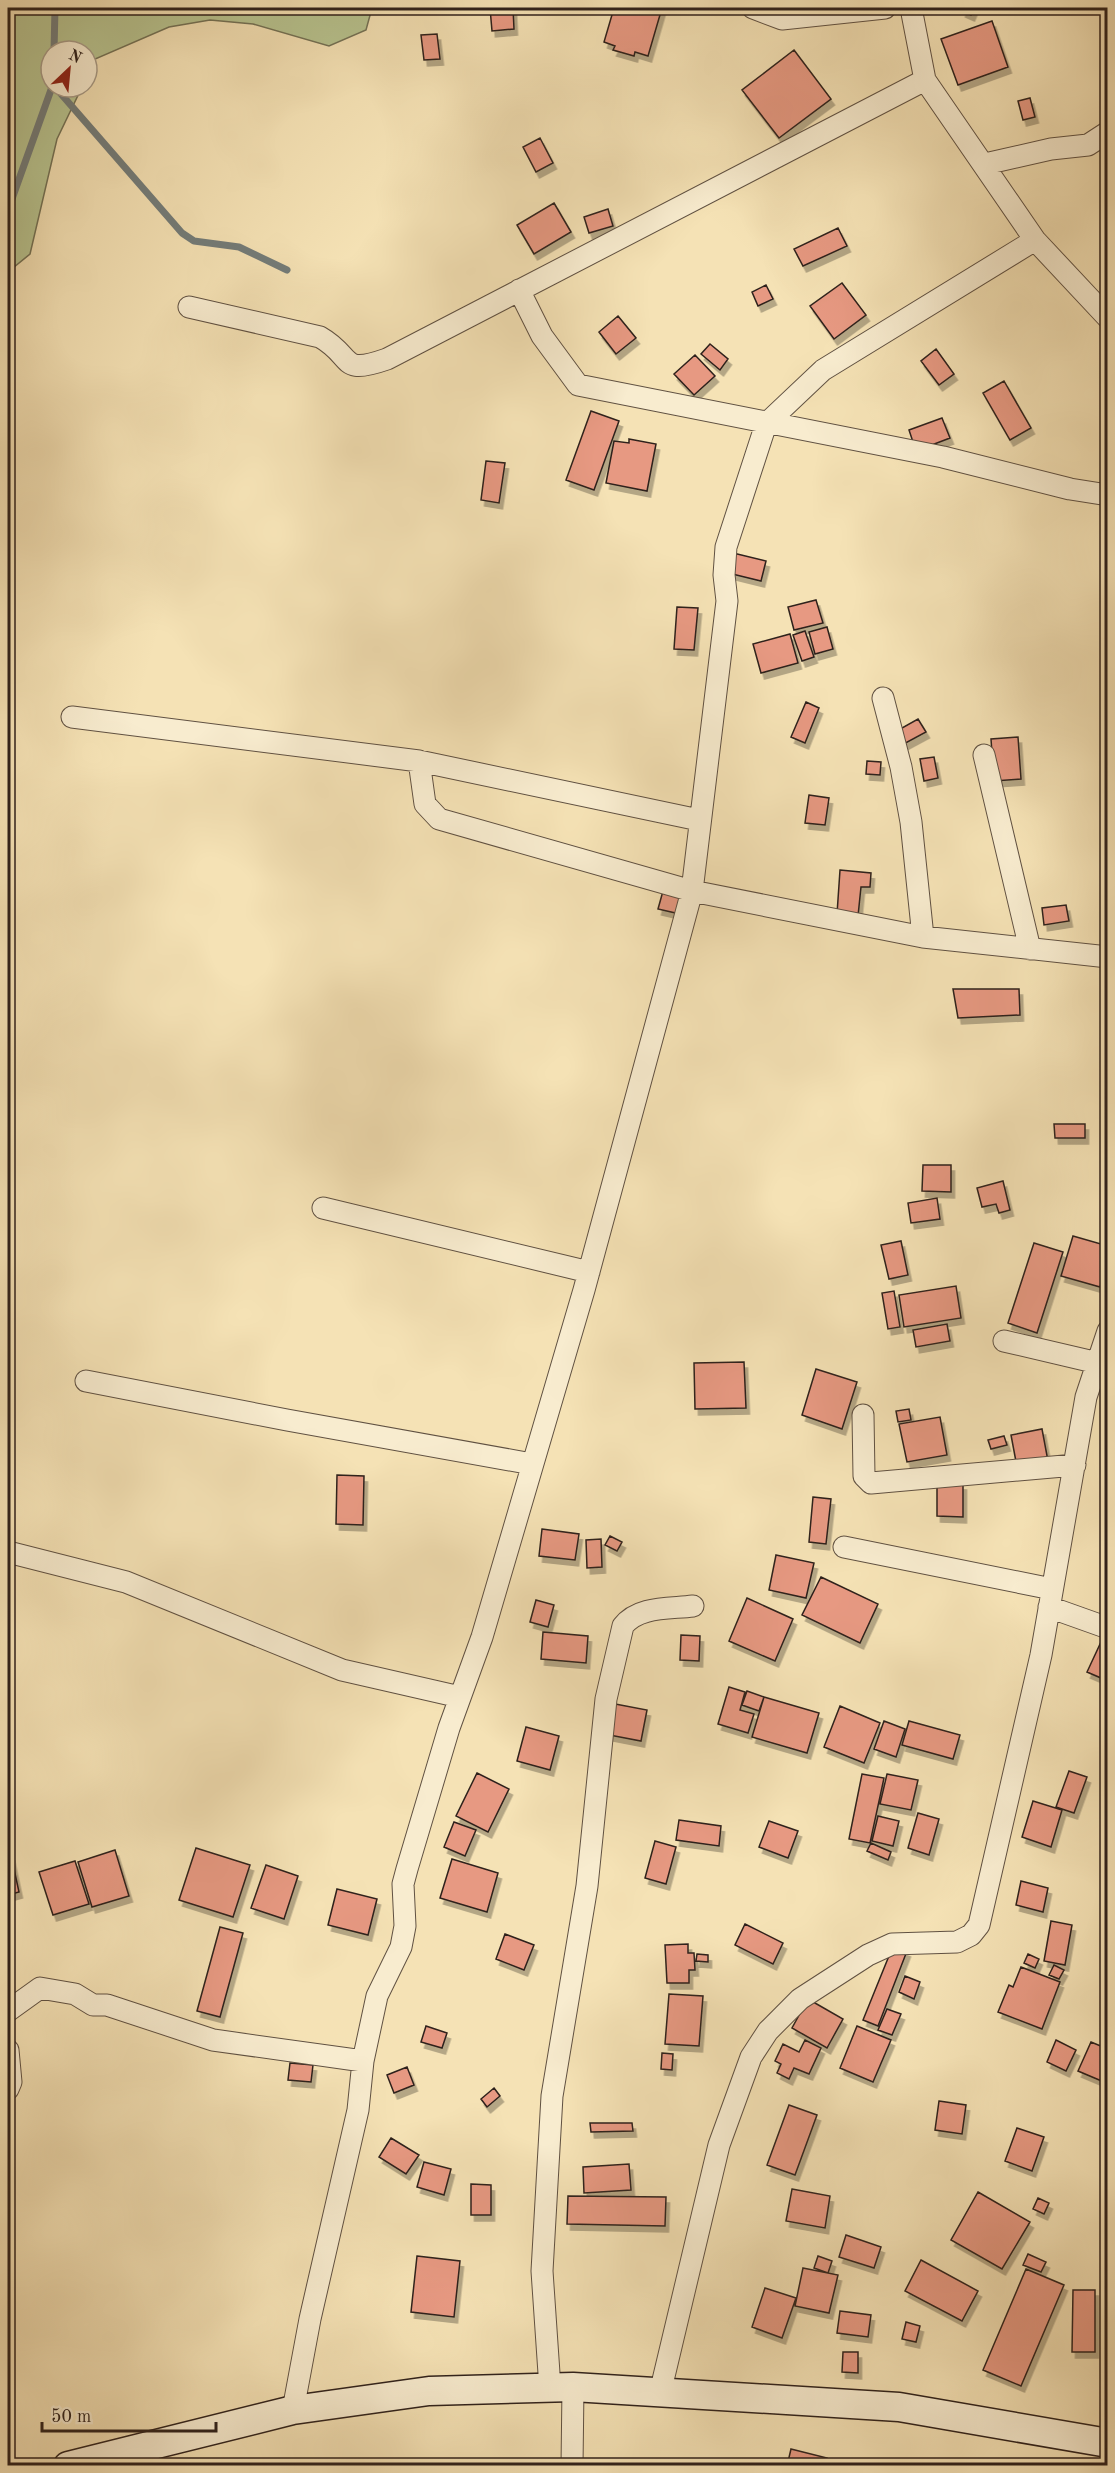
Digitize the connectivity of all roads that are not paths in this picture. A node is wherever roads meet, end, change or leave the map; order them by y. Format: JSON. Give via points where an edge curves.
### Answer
{"nodes":[{"id":1,"x":753,"y":8,"type":"edge"},
{"id":2,"x":885,"y":8,"type":"edge"},
{"id":3,"x":911,"y":8,"type":"edge"},
{"id":4,"x":925,"y":80,"type":"junction"},
{"id":5,"x":1107,"y":132,"type":"edge"},
{"id":6,"x":985,"y":164,"type":"junction"},
{"id":7,"x":1035,"y":240,"type":"junction"},
{"id":8,"x":519,"y":290,"type":"junction"},
{"id":9,"x":189,"y":308,"type":"dead end"},
{"id":10,"x":1107,"y":318,"type":"edge"},
{"id":11,"x":766,"y":424,"type":"junction"},
{"id":12,"x":1107,"y":495,"type":"edge"},
{"id":13,"x":883,"y":698,"type":"dead end"},
{"id":14,"x":72,"y":717,"type":"dead end"},
{"id":15,"x":984,"y":755,"type":"dead end"},
{"id":16,"x":419,"y":762,"type":"junction"},
{"id":17,"x":699,"y":820,"type":"junction"},
{"id":18,"x":692,"y":891,"type":"junction"},
{"id":19,"x":923,"y":937,"type":"junction"},
{"id":20,"x":1030,"y":949,"type":"junction"},
{"id":21,"x":1107,"y":957,"type":"edge"},
{"id":22,"x":323,"y":1208,"type":"dead end"},
{"id":23,"x":589,"y":1272,"type":"junction"},
{"id":24,"x":1107,"y":1331,"type":"edge"},
{"id":25,"x":1004,"y":1341,"type":"dead end"},
{"id":26,"x":1098,"y":1363,"type":"junction"},
{"id":27,"x":86,"y":1381,"type":"dead end"},
{"id":28,"x":863,"y":1415,"type":"dead end"},
{"id":29,"x":532,"y":1464,"type":"junction"},
{"id":30,"x":1075,"y":1465,"type":"junction"},
{"id":31,"x":844,"y":1548,"type":"dead end"},
{"id":32,"x":8,"y":1552,"type":"edge"},
{"id":33,"x":1051,"y":1598,"type":"junction"},
{"id":34,"x":693,"y":1606,"type":"dead end"},
{"id":35,"x":1107,"y":1628,"type":"edge"},
{"id":36,"x":460,"y":1697,"type":"junction"},
{"id":37,"x":17,"y":1995,"type":"edge"},
{"id":38,"x":8,"y":2011,"type":"edge"},
{"id":39,"x":8,"y":2050,"type":"edge"},
{"id":40,"x":363,"y":2061,"type":"junction"},
{"id":41,"x":8,"y":2089,"type":"edge"},
{"id":42,"x":561,"y":2388,"type":"junction"},
{"id":43,"x":660,"y":2393,"type":"junction"},
{"id":44,"x":293,"y":2410,"type":"junction"},
{"id":45,"x":1107,"y":2443,"type":"edge"},
{"id":46,"x":68,"y":2466,"type":"edge"},
{"id":47,"x":572,"y":2466,"type":"edge"}],
"edges":[{"from":1,"to":2,"type":"street","via":[[782,19]]},
{"from":3,"to":4,"type":"street"},
{"from":4,"to":6,"type":"street"},
{"from":4,"to":8,"type":"street"},
{"from":5,"to":6,"type":"street","via":[[1088,146],[1051,149]]},
{"from":6,"to":7,"type":"street"},
{"from":7,"to":10,"type":"street"},
{"from":7,"to":11,"type":"street","via":[[823,370]]},
{"from":8,"to":9,"type":"street","via":[[387,358],[359,367],[350,366],[320,337]]},
{"from":8,"to":11,"type":"street","via":[[542,336],[578,385]]},
{"from":11,"to":12,"type":"street","via":[[943,457]]},
{"from":11,"to":17,"type":"street","via":[[726,547],[727,601]]},
{"from":13,"to":19,"type":"street","via":[[911,822]]},
{"from":14,"to":16,"type":"street"},
{"from":15,"to":20,"type":"street"},
{"from":16,"to":17,"type":"street"},
{"from":16,"to":18,"type":"street","via":[[425,804],[439,819]]},
{"from":17,"to":18,"type":"street"},
{"from":18,"to":19,"type":"street"},
{"from":18,"to":23,"type":"street"},
{"from":19,"to":20,"type":"street"},
{"from":20,"to":21,"type":"street"},
{"from":22,"to":23,"type":"street"},
{"from":23,"to":29,"type":"street"},
{"from":24,"to":26,"type":"street"},
{"from":25,"to":26,"type":"street"},
{"from":26,"to":30,"type":"street","via":[[1086,1397]]},
{"from":27,"to":29,"type":"street"},
{"from":28,"to":30,"type":"street","via":[[864,1476],[871,1483]]},
{"from":29,"to":36,"type":"street","via":[[482,1637]]},
{"from":30,"to":33,"type":"street"},
{"from":31,"to":33,"type":"street"},
{"from":32,"to":36,"type":"street","via":[[126,1582],[342,1670]]},
{"from":33,"to":35,"type":"street"},
{"from":33,"to":43,"type":"street","via":[[979,1925],[957,1942],[891,1944],[868,1955],[800,1999],[768,2031],[751,2057],[719,2145]]},
{"from":34,"to":42,"type":"street","via":[[640,1612],[630,1617],[623,1626],[606,1699],[587,1886],[552,2096],[542,2271]]},
{"from":36,"to":40,"type":"street","via":[[403,1884],[405,1926],[401,1947],[377,1996]]},
{"from":37,"to":38,"type":"street"},
{"from":37,"to":40,"type":"street","via":[[40,1988],[75,1994],[93,2005],[107,2005],[213,2040]]},
{"from":39,"to":41,"type":"street"},
{"from":40,"to":44,"type":"street","via":[[358,2110]]},
{"from":42,"to":43,"type":"main road"},
{"from":42,"to":44,"type":"main road","via":[[429,2391]]},
{"from":42,"to":47,"type":"street"},
{"from":43,"to":45,"type":"main road","via":[[898,2407]]},
{"from":44,"to":46,"type":"main road"}]}
